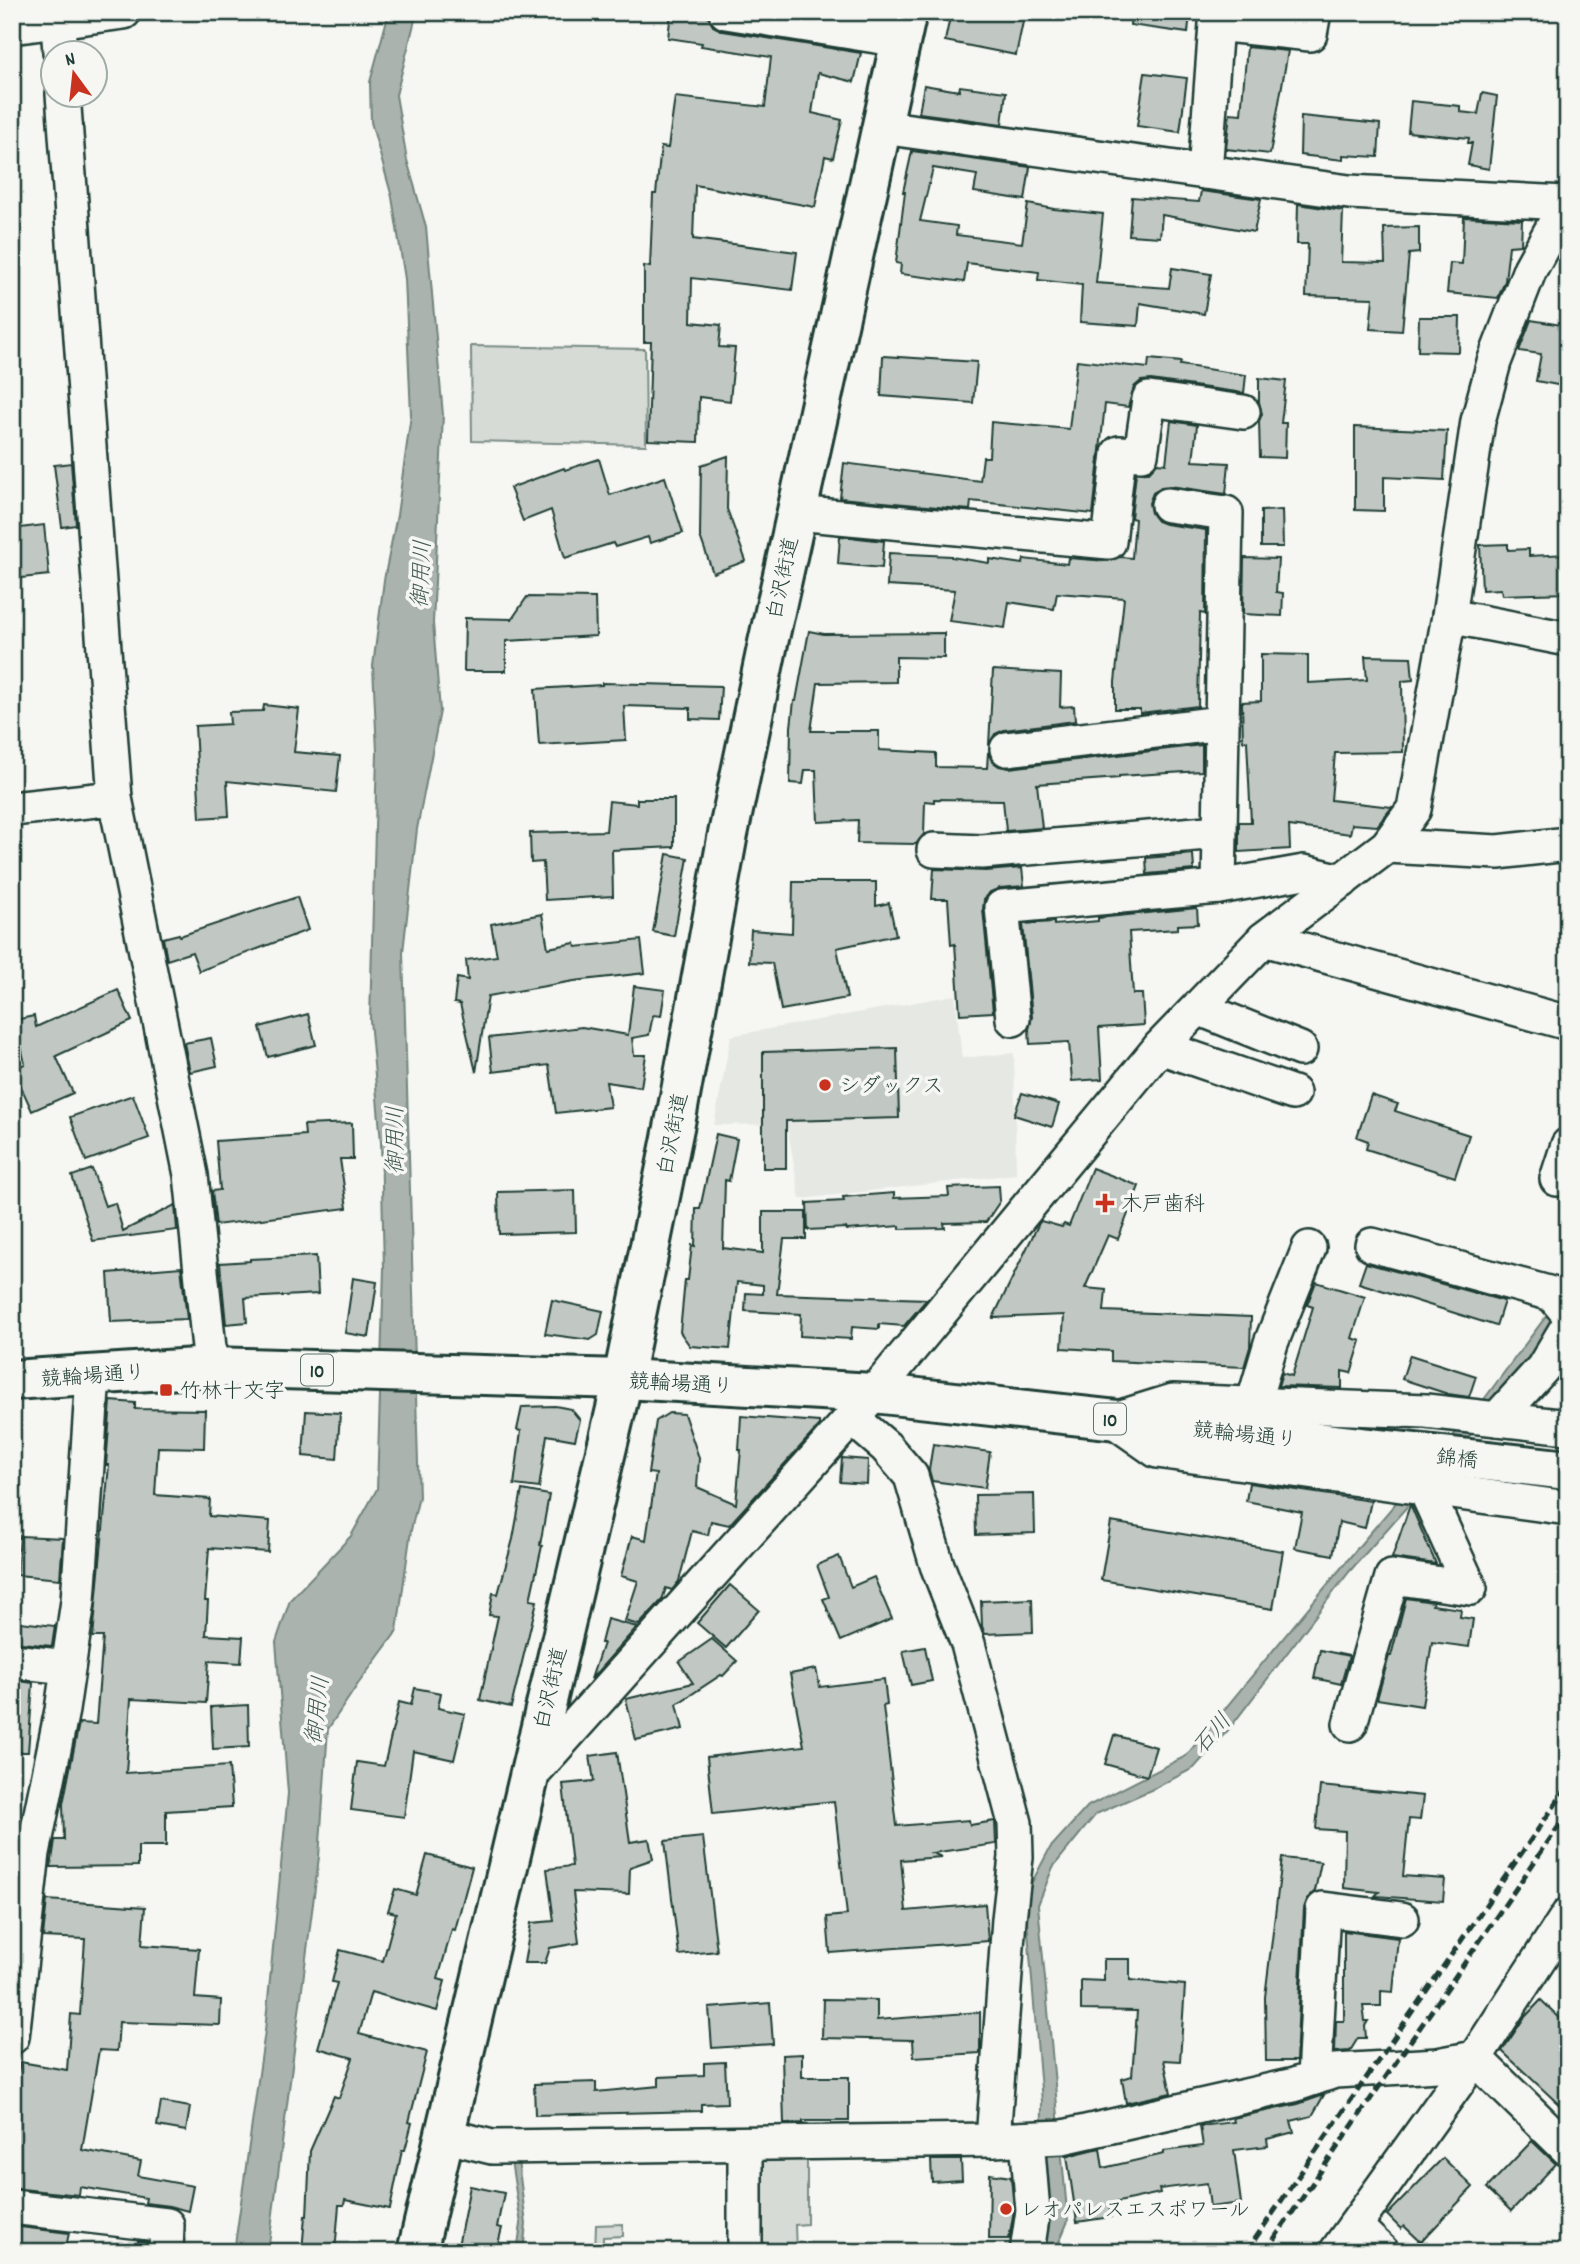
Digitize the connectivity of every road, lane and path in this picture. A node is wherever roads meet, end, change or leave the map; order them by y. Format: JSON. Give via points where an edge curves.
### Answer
{"nodes":[{"id":1,"x":124,"y":12,"type":"edge"},
{"id":2,"x":726,"y":12,"type":"edge"},
{"id":3,"x":1314,"y":12,"type":"edge"},
{"id":4,"x":904,"y":26,"type":"edge"},
{"id":5,"x":12,"y":27,"type":"edge"},
{"id":6,"x":58,"y":29,"type":"edge"},
{"id":7,"x":64,"y":108,"type":"edge"},
{"id":8,"x":881,"y":127,"type":"junction"},
{"id":9,"x":1205,"y":172,"type":"junction"},
{"id":10,"x":1567,"y":201,"type":"edge"},
{"id":11,"x":1243,"y":412,"type":"dead end"},
{"id":12,"x":1168,"y":505,"type":"dead end"},
{"id":13,"x":796,"y":513,"type":"junction"},
{"id":14,"x":1449,"y":616,"type":"junction"},
{"id":15,"x":1568,"y":639,"type":"edge"},
{"id":16,"x":1222,"y":723,"type":"junction"},
{"id":17,"x":1007,"y":749,"type":"dead end"},
{"id":18,"x":115,"y":798,"type":"junction"},
{"id":19,"x":12,"y":809,"type":"edge"},
{"id":20,"x":1219,"y":832,"type":"junction"},
{"id":21,"x":1568,"y":844,"type":"edge"},
{"id":22,"x":1387,"y":846,"type":"junction"},
{"id":23,"x":934,"y":850,"type":"dead end"},
{"id":24,"x":1342,"y":881,"type":"junction"},
{"id":25,"x":1219,"y":887,"type":"junction"},
{"id":26,"x":1264,"y":939,"type":"junction"},
{"id":27,"x":1198,"y":1008,"type":"junction"},
{"id":28,"x":1013,"y":1019,"type":"dead end"},
{"id":29,"x":1568,"y":1023,"type":"edge"},
{"id":30,"x":1160,"y":1047,"type":"junction"},
{"id":31,"x":1300,"y":1049,"type":"dead end"},
{"id":32,"x":1293,"y":1093,"type":"dead end"},
{"id":33,"x":1568,"y":1145,"type":"edge"},
{"id":34,"x":1557,"y":1180,"type":"dead end"},
{"id":35,"x":1372,"y":1245,"type":"dead end"},
{"id":36,"x":1309,"y":1248,"type":"dead end"},
{"id":37,"x":1568,"y":1313,"type":"edge"},
{"id":38,"x":1568,"y":1326,"type":"edge"},
{"id":39,"x":211,"y":1367,"type":"junction"},
{"id":40,"x":93,"y":1375,"type":"junction"},
{"id":41,"x":623,"y":1379,"type":"junction"},
{"id":42,"x":12,"y":1380,"type":"edge"},
{"id":43,"x":1253,"y":1404,"type":"junction"},
{"id":44,"x":863,"y":1405,"type":"junction"},
{"id":45,"x":1497,"y":1419,"type":"junction"},
{"id":46,"x":1113,"y":1420,"type":"junction"},
{"id":47,"x":1568,"y":1427,"type":"edge"},
{"id":48,"x":1347,"y":1446,"type":"joint"},
{"id":49,"x":1568,"y":1470,"type":"edge"},
{"id":50,"x":1425,"y":1489,"type":"junction"},
{"id":51,"x":1568,"y":1507,"type":"edge"},
{"id":52,"x":12,"y":1661,"type":"edge"},
{"id":53,"x":68,"y":1667,"type":"junction"},
{"id":54,"x":1350,"y":1724,"type":"dead end"},
{"id":55,"x":529,"y":1777,"type":"junction"},
{"id":56,"x":40,"y":1818,"type":"junction"},
{"id":57,"x":12,"y":1840,"type":"edge"},
{"id":58,"x":1568,"y":1915,"type":"edge"},
{"id":59,"x":1402,"y":1919,"type":"dead end"},
{"id":60,"x":12,"y":2037,"type":"edge"},
{"id":61,"x":1475,"y":2058,"type":"junction"},
{"id":62,"x":1314,"y":2078,"type":"junction"},
{"id":63,"x":443,"y":2135,"type":"junction"},
{"id":64,"x":1027,"y":2139,"type":"junction"},
{"id":65,"x":993,"y":2140,"type":"junction"},
{"id":66,"x":746,"y":2144,"type":"junction"},
{"id":67,"x":1568,"y":2149,"type":"edge"},
{"id":68,"x":12,"y":2207,"type":"edge"},
{"id":69,"x":1345,"y":2239,"type":"edge"},
{"id":70,"x":166,"y":2252,"type":"edge"},
{"id":71,"x":417,"y":2252,"type":"edge"},
{"id":72,"x":745,"y":2252,"type":"edge"},
{"id":73,"x":1027,"y":2252,"type":"edge"},
{"id":74,"x":1382,"y":2252,"type":"edge"}],
"edges":[{"from":1,"to":6,"type":"street"},
{"from":2,"to":4,"type":"street"},
{"from":3,"to":9,"type":"street","via":[[1310,34],[1216,24]]},
{"from":4,"to":8,"type":"main road","name":"白沢街道"},
{"from":5,"to":6,"type":"street"},
{"from":7,"to":18,"type":"street"},
{"from":8,"to":9,"type":"street"},
{"from":8,"to":13,"type":"main road","name":"白沢街道"},
{"from":9,"to":10,"type":"street","via":[[1349,192]]},
{"from":10,"to":14,"type":"street","via":[[1530,269],[1491,374],[1478,421]]},
{"from":11,"to":13,"type":"street","via":[[1149,399],[1141,454],[1119,453],[1109,542]]},
{"from":12,"to":16,"type":"street","via":[[1226,513]]},
{"from":13,"to":41,"type":"main road","name":"白沢街道","via":[[727,839]]},
{"from":14,"to":15,"type":"street"},
{"from":14,"to":22,"type":"street","via":[[1414,809]]},
{"from":16,"to":17,"type":"street"},
{"from":16,"to":20,"type":"street"},
{"from":18,"to":19,"type":"street"},
{"from":18,"to":39,"type":"street","via":[[191,1175]]},
{"from":20,"to":23,"type":"street","via":[[982,852]]},
{"from":20,"to":25,"type":"street"},
{"from":21,"to":22,"type":"street","via":[[1498,852]]},
{"from":22,"to":24,"type":"street"},
{"from":24,"to":25,"type":"street","via":[[1304,872]]},
{"from":24,"to":26,"type":"street"},
{"from":25,"to":28,"type":"street","via":[[1002,907]]},
{"from":26,"to":27,"type":"street"},
{"from":26,"to":29,"type":"street"},
{"from":27,"to":30,"type":"street"},
{"from":27,"to":31,"type":"street"},
{"from":30,"to":32,"type":"street"},
{"from":30,"to":44,"type":"street"},
{"from":33,"to":34,"type":"street"},
{"from":35,"to":37,"type":"street","via":[[1552,1294]]},
{"from":36,"to":43,"type":"street","via":[[1271,1343]]},
{"from":38,"to":45,"type":"street","via":[[1543,1368]]},
{"from":39,"to":40,"type":"main road","name":"競輪場通り","number":"10"},
{"from":39,"to":41,"type":"main road","name":"競輪場通り","number":"10"},
{"from":40,"to":42,"type":"main road","name":"競輪場通り","number":"10"},
{"from":40,"to":53,"type":"street","via":[[78,1601]]},
{"from":41,"to":44,"type":"main road","name":"競輪場通り","number":"10"},
{"from":41,"to":55,"type":"main road","name":"白沢街道"},
{"from":43,"to":45,"type":"street"},
{"from":43,"to":46,"type":"street","via":[[1173,1401]]},
{"from":44,"to":46,"type":"main road","name":"競輪場通り","number":"10"},
{"from":44,"to":55,"type":"street"},
{"from":44,"to":65,"type":"street","via":[[886,1447],[911,1476],[937,1565],[968,1644],[1015,1823]]},
{"from":45,"to":47,"type":"street"},
{"from":46,"to":48,"type":"main road","name":"競輪場通り","number":"10"},
{"from":46,"to":50,"type":"street","via":[[1157,1451]]},
{"from":48,"to":49,"type":"main road","name":"錦橋","number":"10"},
{"from":50,"to":51,"type":"street"},
{"from":50,"to":54,"type":"street","via":[[1470,1588],[1392,1577]]},
{"from":52,"to":53,"type":"street"},
{"from":53,"to":56,"type":"street"},
{"from":55,"to":63,"type":"main road","name":"白沢街道"},
{"from":56,"to":57,"type":"street"},
{"from":56,"to":60,"type":"street"},
{"from":58,"to":61,"type":"street"},
{"from":59,"to":62,"type":"street","via":[[1323,1909]]},
{"from":61,"to":62,"type":"street","via":[[1438,2065],[1335,2071]]},
{"from":61,"to":67,"type":"street"},
{"from":61,"to":69,"type":"street"},
{"from":62,"to":64,"type":"street","via":[[1063,2137]]},
{"from":63,"to":66,"type":"street","via":[[492,2147]]},
{"from":63,"to":71,"type":"main road","name":"白沢街道"},
{"from":64,"to":65,"type":"street"},
{"from":64,"to":73,"type":"street","via":[[1033,2211]]},
{"from":65,"to":66,"type":"street"},
{"from":66,"to":72,"type":"street"},
{"from":68,"to":70,"type":"street","via":[[167,2225]]},
{"from":69,"to":74,"type":"street"}]}
